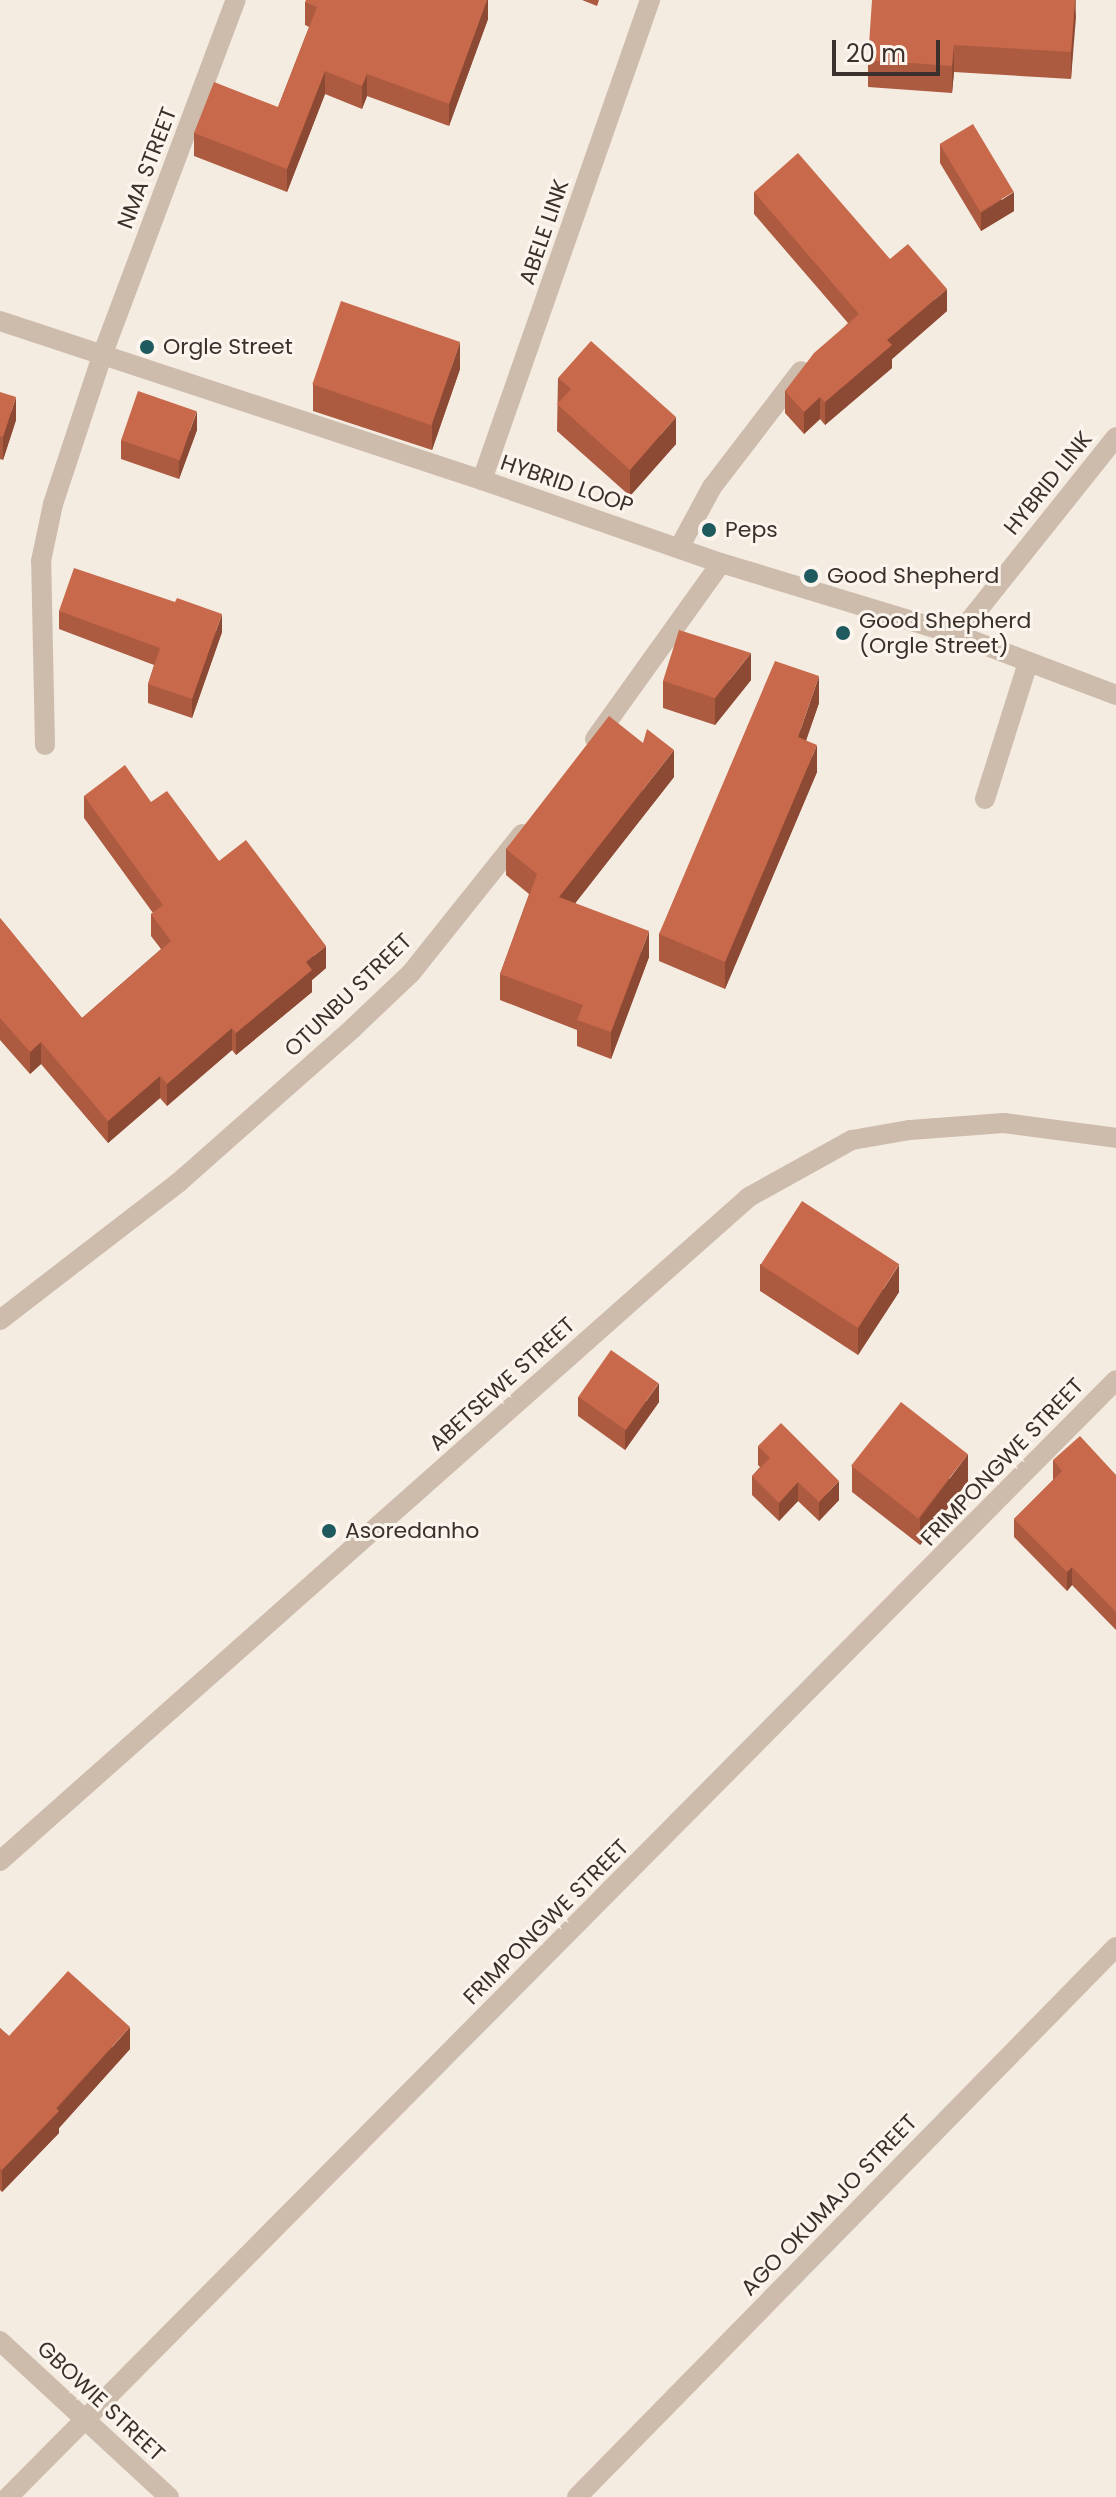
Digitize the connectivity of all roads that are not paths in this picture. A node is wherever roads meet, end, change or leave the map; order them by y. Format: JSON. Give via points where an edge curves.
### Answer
{"nodes":[{"id":1,"x":236,"y":0,"type":"edge"},
{"id":2,"x":650,"y":0,"type":"edge"},
{"id":3,"x":0,"y":321,"type":"edge"},
{"id":4,"x":103,"y":353,"type":"junction"},
{"id":5,"x":802,"y":370,"type":"edge"},
{"id":6,"x":1116,"y":437,"type":"edge"},
{"id":7,"x":482,"y":480,"type":"junction"},
{"id":8,"x":679,"y":548,"type":"junction"},
{"id":9,"x":721,"y":563,"type":"junction"},
{"id":10,"x":958,"y":635,"type":"junction"},
{"id":11,"x":1028,"y":663,"type":"junction"},
{"id":12,"x":1116,"y":695,"type":"edge"},
{"id":13,"x":45,"y":745,"type":"dead end"},
{"id":14,"x":582,"y":759,"type":"edge"},
{"id":15,"x":985,"y":799,"type":"dead end"},
{"id":16,"x":534,"y":819,"type":"edge"},
{"id":17,"x":1116,"y":1138,"type":"edge"},
{"id":18,"x":0,"y":1320,"type":"edge"},
{"id":19,"x":1116,"y":1380,"type":"edge"},
{"id":20,"x":0,"y":1861,"type":"edge"},
{"id":21,"x":1116,"y":1947,"type":"edge"},
{"id":22,"x":0,"y":2341,"type":"edge"},
{"id":23,"x":86,"y":2419,"type":"junction"},
{"id":24,"x":8,"y":2497,"type":"edge"},
{"id":25,"x":169,"y":2497,"type":"edge"},
{"id":26,"x":577,"y":2497,"type":"edge"}],
"edges":[{"from":1,"to":4,"type":"street","name":"NMA STREET"},
{"from":2,"to":7,"type":"street","name":"ABELE LINK"},
{"from":3,"to":4,"type":"street","name":"HYBRID LOOP"},
{"from":4,"to":7,"type":"street","name":"HYBRID LOOP"},
{"from":4,"to":13,"type":"street","name":"NMA STREET","via":[[53,504],[41,561]]},
{"from":5,"to":8,"type":"street","via":[[712,487]]},
{"from":6,"to":10,"type":"street","name":"HYBRID LINK"},
{"from":7,"to":8,"type":"street","name":"HYBRID LOOP"},
{"from":8,"to":9,"type":"street","name":"HYBRID LOOP"},
{"from":9,"to":10,"type":"street","name":"HYBRID LOOP"},
{"from":9,"to":14,"type":"street"},
{"from":10,"to":11,"type":"street","name":"HYBRID LOOP"},
{"from":11,"to":12,"type":"street","name":"HYBRID LOOP"},
{"from":11,"to":15,"type":"street"},
{"from":16,"to":18,"type":"street","name":"OTUNBU STREET","via":[[411,973],[353,1028],[178,1183]]},
{"from":17,"to":20,"type":"street","name":"ABETSEWE STREET","via":[[1004,1123],[910,1130],[852,1140],[749,1197]]},
{"from":19,"to":23,"type":"street","name":"FRIMPONGWE STREET"},
{"from":21,"to":26,"type":"street","name":"AGO OKUMAJO STREET"},
{"from":22,"to":23,"type":"street","name":"GBOWIE STREET"},
{"from":23,"to":24,"type":"street","name":"FRIMPONGWE STREET"},
{"from":23,"to":25,"type":"street","name":"GBOWIE STREET"}]}
